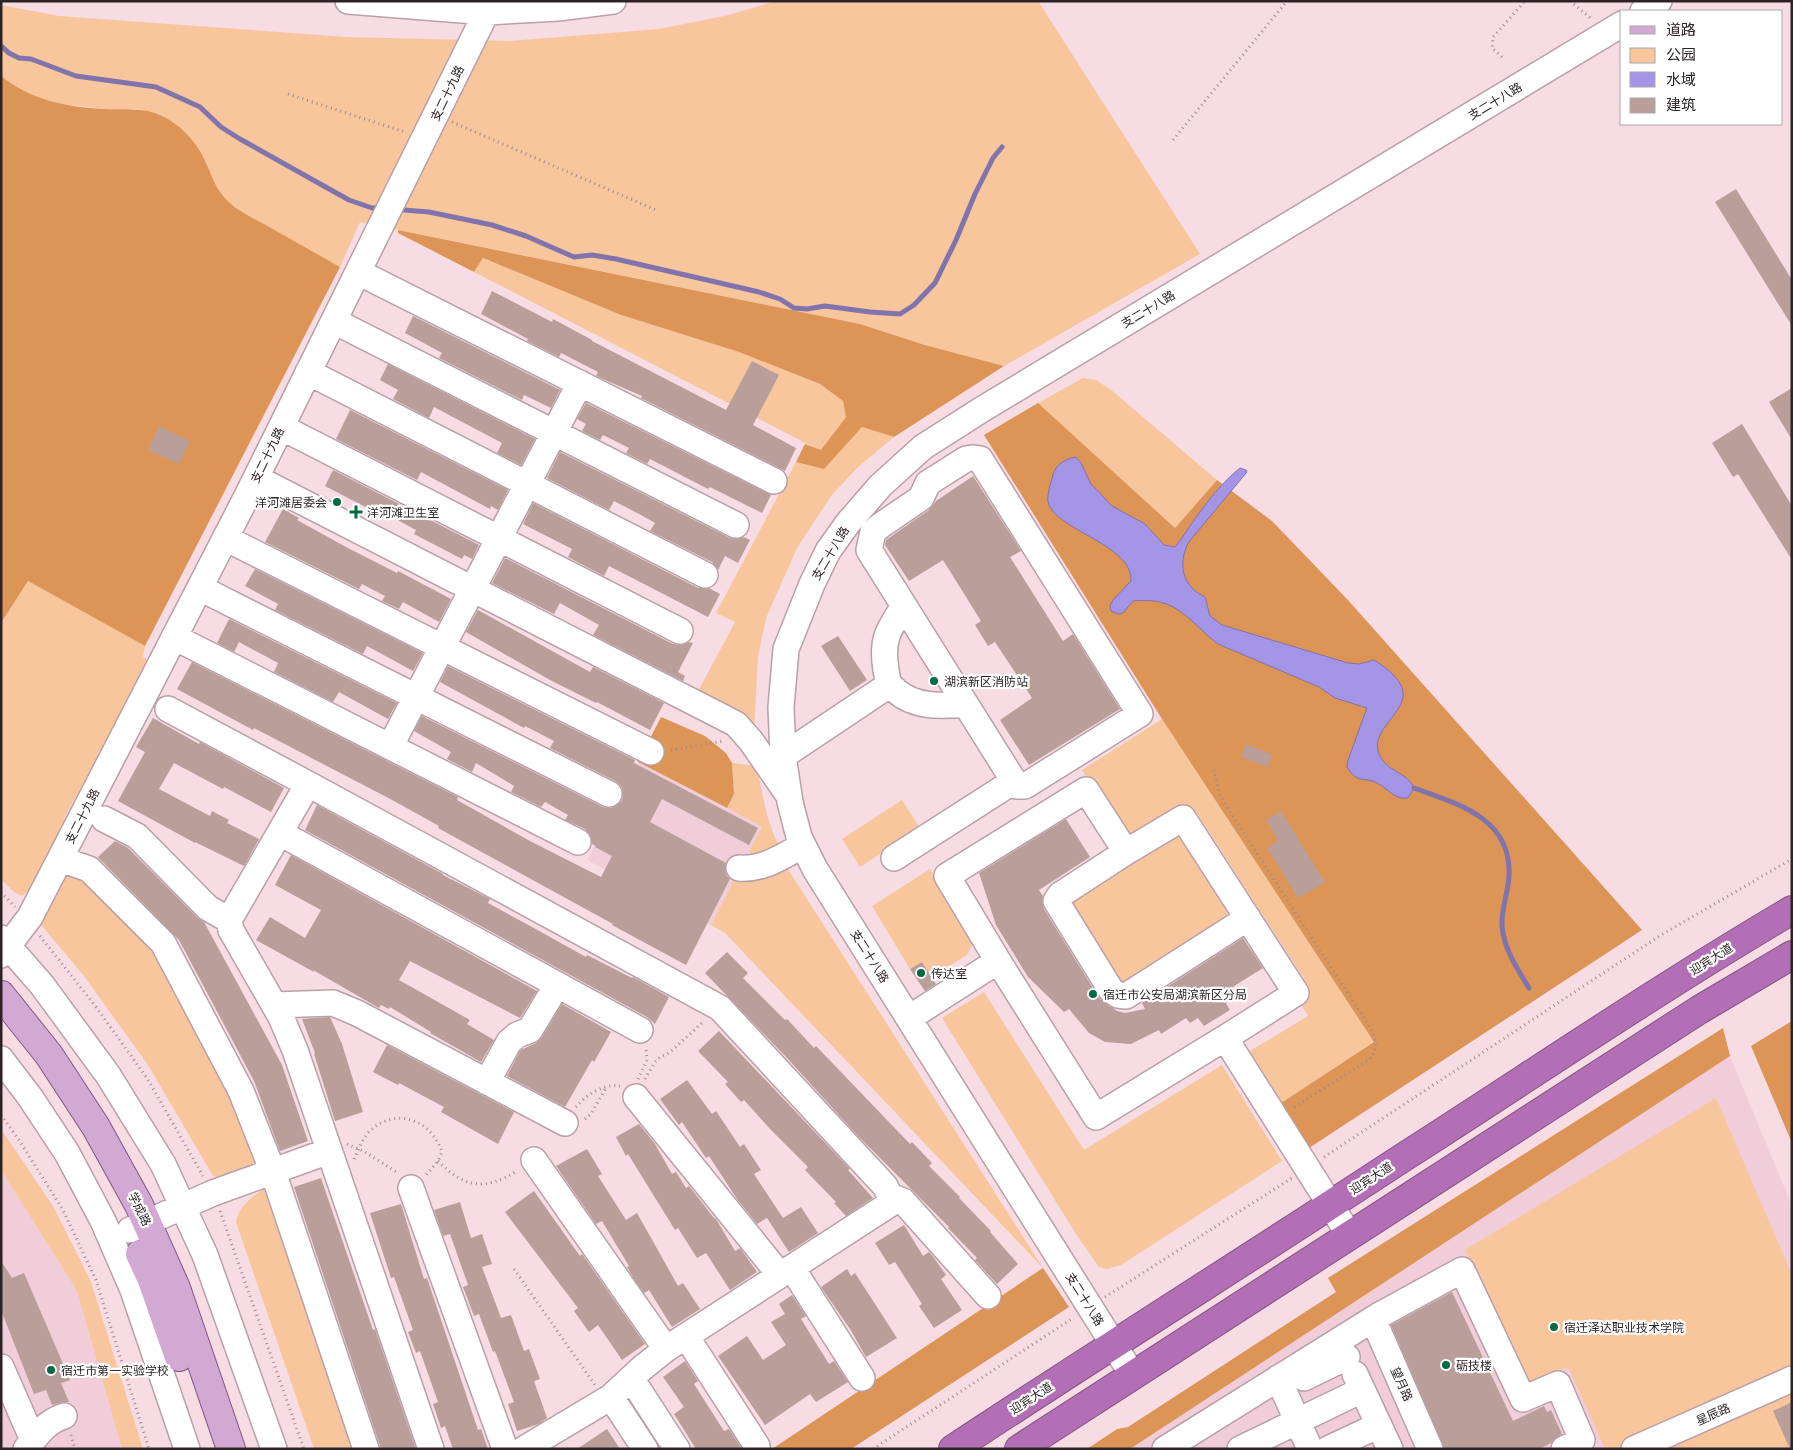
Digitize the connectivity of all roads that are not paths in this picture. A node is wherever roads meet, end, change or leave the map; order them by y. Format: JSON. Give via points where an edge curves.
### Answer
{"nodes":[{"id":1,"x":348,"y":1,"type":"edge"},
{"id":2,"x":613,"y":1,"type":"edge"},
{"id":3,"x":1659,"y":1,"type":"edge"},
{"id":4,"x":490,"y":7,"type":"edge"},
{"id":5,"x":1645,"y":10,"type":"edge"},
{"id":6,"x":1615,"y":28,"type":"edge"},
{"id":7,"x":358,"y":272,"type":"junction"},
{"id":8,"x":334,"y":321,"type":"junction"},
{"id":9,"x":308,"y":372,"type":"junction"},
{"id":10,"x":580,"y":383,"type":"junction"},
{"id":11,"x":281,"y":426,"type":"junction"},
{"id":12,"x":554,"y":433,"type":"junction"},
{"id":13,"x":256,"y":478,"type":"junction"},
{"id":14,"x":774,"y":480,"type":"dead end"},
{"id":15,"x":528,"y":483,"type":"junction"},
{"id":16,"x":736,"y":525,"type":"dead end"},
{"id":17,"x":499,"y":537,"type":"junction"},
{"id":18,"x":225,"y":538,"type":"junction"},
{"id":19,"x":705,"y":575,"type":"dead end"},
{"id":20,"x":200,"y":588,"type":"junction"},
{"id":21,"x":472,"y":589,"type":"junction"},
{"id":22,"x":904,"y":606,"type":"junction"},
{"id":23,"x":680,"y":631,"type":"dead end"},
{"id":24,"x":174,"y":637,"type":"junction"},
{"id":25,"x":442,"y":647,"type":"junction"},
{"id":26,"x":889,"y":685,"type":"junction"},
{"id":27,"x":416,"y":697,"type":"junction"},
{"id":28,"x":966,"y":704,"type":"junction"},
{"id":29,"x":168,"y":709,"type":"dead end"},
{"id":30,"x":390,"y":747,"type":"junction"},
{"id":31,"x":651,"y":752,"type":"road end"},
{"id":32,"x":783,"y":756,"type":"junction"},
{"id":33,"x":1014,"y":781,"type":"junction"},
{"id":34,"x":308,"y":784,"type":"junction"},
{"id":35,"x":609,"y":794,"type":"dead end"},
{"id":36,"x":790,"y":797,"type":"junction"},
{"id":37,"x":104,"y":819,"type":"dead end"},
{"id":38,"x":280,"y":833,"type":"junction"},
{"id":39,"x":578,"y":842,"type":"dead end"},
{"id":40,"x":804,"y":845,"type":"junction"},
{"id":41,"x":1126,"y":852,"type":"junction"},
{"id":42,"x":894,"y":858,"type":"dead end"},
{"id":43,"x":60,"y":859,"type":"junction"},
{"id":44,"x":740,"y":868,"type":"dead end"},
{"id":45,"x":1792,"y":910,"type":"edge"},
{"id":46,"x":1248,"y":918,"type":"junction"},
{"id":47,"x":229,"y":920,"type":"junction"},
{"id":48,"x":4,"y":946,"type":"edge"},
{"id":49,"x":1792,"y":955,"type":"edge"},
{"id":50,"x":998,"y":961,"type":"junction"},
{"id":51,"x":557,"y":985,"type":"junction"},
{"id":52,"x":1,"y":995,"type":"edge"},
{"id":53,"x":274,"y":1005,"type":"junction"},
{"id":54,"x":909,"y":1018,"type":"junction"},
{"id":55,"x":1,"y":1022,"type":"edge"},
{"id":56,"x":640,"y":1030,"type":"road end"},
{"id":57,"x":1225,"y":1038,"type":"junction"},
{"id":58,"x":1,"y":1059,"type":"edge"},
{"id":59,"x":487,"y":1082,"type":"junction"},
{"id":60,"x":636,"y":1097,"type":"road end"},
{"id":61,"x":573,"y":1123,"type":"road end"},
{"id":62,"x":329,"y":1152,"type":"junction"},
{"id":63,"x":534,"y":1160,"type":"dead end"},
{"id":64,"x":274,"y":1172,"type":"junction"},
{"id":65,"x":411,"y":1188,"type":"road end"},
{"id":66,"x":890,"y":1196,"type":"junction"},
{"id":67,"x":184,"y":1206,"type":"junction"},
{"id":68,"x":1330,"y":1206,"type":"junction"},
{"id":69,"x":138,"y":1226,"type":"junction"},
{"id":70,"x":1350,"y":1236,"type":"junction"},
{"id":71,"x":786,"y":1271,"type":"junction"},
{"id":72,"x":988,"y":1296,"type":"dead end"},
{"id":73,"x":1373,"y":1319,"type":"junction"},
{"id":74,"x":686,"y":1336,"type":"junction"},
{"id":75,"x":1113,"y":1343,"type":"junction"},
{"id":76,"x":1343,"y":1349,"type":"junction"},
{"id":77,"x":666,"y":1350,"type":"junction"},
{"id":78,"x":1,"y":1367,"type":"edge"},
{"id":79,"x":1132,"y":1374,"type":"junction"},
{"id":80,"x":630,"y":1378,"type":"junction"},
{"id":81,"x":862,"y":1378,"type":"dead end"},
{"id":82,"x":1792,"y":1379,"type":"edge"},
{"id":83,"x":1280,"y":1384,"type":"junction"},
{"id":84,"x":1362,"y":1390,"type":"junction"},
{"id":85,"x":608,"y":1399,"type":"junction"},
{"id":86,"x":1226,"y":1414,"type":"junction"},
{"id":87,"x":64,"y":1416,"type":"dead end"},
{"id":88,"x":1298,"y":1421,"type":"junction"},
{"id":89,"x":1379,"y":1425,"type":"junction"},
{"id":90,"x":559,"y":1440,"type":"edge"},
{"id":91,"x":30,"y":1444,"type":"edge"},
{"id":92,"x":757,"y":1446,"type":"dead end"},
{"id":93,"x":1173,"y":1446,"type":"edge"},
{"id":94,"x":1242,"y":1448,"type":"edge"},
{"id":95,"x":186,"y":1449,"type":"edge"},
{"id":96,"x":211,"y":1449,"type":"edge"},
{"id":97,"x":231,"y":1449,"type":"edge"},
{"id":98,"x":274,"y":1449,"type":"edge"},
{"id":99,"x":366,"y":1449,"type":"edge"},
{"id":100,"x":431,"y":1449,"type":"edge"},
{"id":101,"x":505,"y":1449,"type":"edge"},
{"id":102,"x":524,"y":1449,"type":"edge"},
{"id":103,"x":645,"y":1449,"type":"edge"},
{"id":104,"x":677,"y":1449,"type":"edge"},
{"id":105,"x":953,"y":1449,"type":"edge"},
{"id":106,"x":1018,"y":1449,"type":"edge"},
{"id":107,"x":1310,"y":1449,"type":"edge"},
{"id":108,"x":1328,"y":1449,"type":"edge"},
{"id":109,"x":1390,"y":1449,"type":"edge"},
{"id":110,"x":1430,"y":1449,"type":"edge"},
{"id":111,"x":1564,"y":1449,"type":"edge"},
{"id":112,"x":1634,"y":1449,"type":"edge"}],
"edges":[{"from":1,"to":4,"type":"street"},
{"from":2,"to":4,"type":"street","via":[[558,8]]},
{"from":3,"to":5,"type":"street"},
{"from":4,"to":7,"type":"street","name":"支二十九路"},
{"from":6,"to":32,"type":"street","name":"支二十八路","via":[[923,447],[880,486],[848,523],[828,551],[812,584],[786,649],[781,707]]},
{"from":7,"to":8,"type":"street","name":"支二十九路"},
{"from":7,"to":10,"type":"street"},
{"from":8,"to":9,"type":"street","name":"支二十九路"},
{"from":8,"to":12,"type":"street"},
{"from":9,"to":11,"type":"street","name":"支二十九路"},
{"from":9,"to":15,"type":"street"},
{"from":10,"to":12,"type":"street"},
{"from":10,"to":14,"type":"street"},
{"from":11,"to":13,"type":"street","name":"支二十九路"},
{"from":11,"to":17,"type":"street"},
{"from":12,"to":15,"type":"street"},
{"from":12,"to":16,"type":"street"},
{"from":13,"to":18,"type":"street","name":"支二十九路"},
{"from":13,"to":21,"type":"street"},
{"from":15,"to":17,"type":"street"},
{"from":15,"to":19,"type":"street"},
{"from":17,"to":21,"type":"street"},
{"from":17,"to":23,"type":"street"},
{"from":18,"to":20,"type":"street","name":"支二十九路"},
{"from":18,"to":25,"type":"street"},
{"from":20,"to":24,"type":"street","name":"支二十九路"},
{"from":20,"to":27,"type":"street"},
{"from":21,"to":25,"type":"street"},
{"from":21,"to":36,"type":"street","via":[[736,724]]},
{"from":22,"to":26,"type":"street","via":[[884,641]]},
{"from":22,"to":28,"type":"street"},
{"from":22,"to":33,"type":"street","via":[[869,550],[874,532],[921,498],[928,483],[966,459],[980,459],[1140,714],[1035,782],[1017,786]]},
{"from":24,"to":30,"type":"street"},
{"from":24,"to":43,"type":"street","name":"支二十九路"},
{"from":25,"to":27,"type":"street"},
{"from":25,"to":31,"type":"street"},
{"from":26,"to":28,"type":"street","via":[[902,696],[928,705]]},
{"from":26,"to":32,"type":"street"},
{"from":27,"to":30,"type":"street"},
{"from":27,"to":35,"type":"street"},
{"from":28,"to":33,"type":"street"},
{"from":29,"to":34,"type":"street"},
{"from":30,"to":39,"type":"street"},
{"from":32,"to":36,"type":"street","name":"支二十八路"},
{"from":33,"to":42,"type":"street"},
{"from":34,"to":38,"type":"street"},
{"from":34,"to":66,"type":"street","via":[[720,1008],[885,1186]]},
{"from":36,"to":40,"type":"street","name":"支二十八路","via":[[799,837]]},
{"from":37,"to":47,"type":"street","via":[[137,836],[208,908]]},
{"from":38,"to":47,"type":"street"},
{"from":38,"to":51,"type":"street"},
{"from":40,"to":44,"type":"street","via":[[767,865]]},
{"from":40,"to":54,"type":"street","name":"支二十八路","via":[[815,869]]},
{"from":41,"to":46,"type":"street","via":[[1183,818]]},
{"from":41,"to":46,"type":"street","via":[[1060,895],[1056,901],[1111,990],[1118,995],[1126,996]]},
{"from":41,"to":50,"type":"street","via":[[1086,790],[947,876]]},
{"from":43,"to":48,"type":"street","name":"支二十九路","via":[[30,917]]},
{"from":43,"to":64,"type":"street","via":[[89,869],[163,943],[242,1091]]},
{"from":45,"to":68,"type":"highway","name":"迎宾大道","via":[[1716,955]]},
{"from":46,"to":57,"type":"street","via":[[1296,993]]},
{"from":47,"to":53,"type":"street","via":[[231,930]]},
{"from":48,"to":67,"type":"street","via":[[42,985],[108,1075],[164,1164]]},
{"from":49,"to":70,"type":"highway","via":[[1699,1010]]},
{"from":50,"to":54,"type":"street"},
{"from":50,"to":57,"type":"street","via":[[1096,1117]]},
{"from":51,"to":56,"type":"street"},
{"from":51,"to":59,"type":"street","via":[[530,1030],[509,1042]]},
{"from":52,"to":69,"type":"main road","name":"学成路","via":[[49,1055],[96,1127],[139,1205]]},
{"from":53,"to":59,"type":"street","via":[[333,1003]]},
{"from":53,"to":62,"type":"street","via":[[294,1050]]},
{"from":54,"to":75,"type":"street","name":"支二十八路"},
{"from":55,"to":69,"type":"main road","name":"学成路","via":[[76,1128]]},
{"from":57,"to":68,"type":"street"},
{"from":58,"to":95,"type":"street","via":[[67,1153],[103,1221],[133,1290]]},
{"from":59,"to":61,"type":"street"},
{"from":60,"to":71,"type":"street"},
{"from":62,"to":64,"type":"street"},
{"from":62,"to":100,"type":"street"},
{"from":63,"to":77,"type":"street"},
{"from":64,"to":67,"type":"street"},
{"from":64,"to":99,"type":"street"},
{"from":65,"to":101,"type":"street"},
{"from":66,"to":71,"type":"street","via":[[890,1204]]},
{"from":66,"to":72,"type":"street","via":[[903,1201]]},
{"from":67,"to":69,"type":"street"},
{"from":67,"to":98,"type":"street","via":[[205,1255]]},
{"from":68,"to":70,"type":"street"},
{"from":68,"to":75,"type":"highway","name":"迎宾大道"},
{"from":69,"to":96,"type":"main road","name":"学成路","via":[[152,1280]]},
{"from":69,"to":97,"type":"main road","name":"学成路","via":[[176,1288]]},
{"from":70,"to":79,"type":"highway"},
{"from":71,"to":74,"type":"street"},
{"from":71,"to":81,"type":"street"},
{"from":73,"to":76,"type":"street"},
{"from":73,"to":110,"type":"street","name":"望月路"},
{"from":73,"to":111,"type":"street","via":[[1462,1270],[1523,1399],[1558,1384],[1582,1440]]},
{"from":74,"to":77,"type":"street"},
{"from":74,"to":92,"type":"street"},
{"from":75,"to":79,"type":"street","name":"支二十八路"},
{"from":75,"to":105,"type":"highway","name":"迎宾大道"},
{"from":76,"to":83,"type":"street"},
{"from":76,"to":84,"type":"street"},
{"from":77,"to":80,"type":"street"},
{"from":78,"to":91,"type":"street"},
{"from":79,"to":106,"type":"highway"},
{"from":80,"to":85,"type":"street"},
{"from":80,"to":104,"type":"street"},
{"from":82,"to":112,"type":"street","name":"星辰路"},
{"from":83,"to":86,"type":"street"},
{"from":83,"to":88,"type":"street"},
{"from":84,"to":88,"type":"street"},
{"from":84,"to":89,"type":"street"},
{"from":85,"to":90,"type":"street"},
{"from":85,"to":103,"type":"street"},
{"from":86,"to":93,"type":"street"},
{"from":86,"to":94,"type":"street"},
{"from":87,"to":91,"type":"street","via":[[40,1430]]},
{"from":88,"to":94,"type":"street"},
{"from":88,"to":107,"type":"street"},
{"from":89,"to":108,"type":"street"},
{"from":89,"to":109,"type":"street"},
{"from":90,"to":102,"type":"street"}]}
